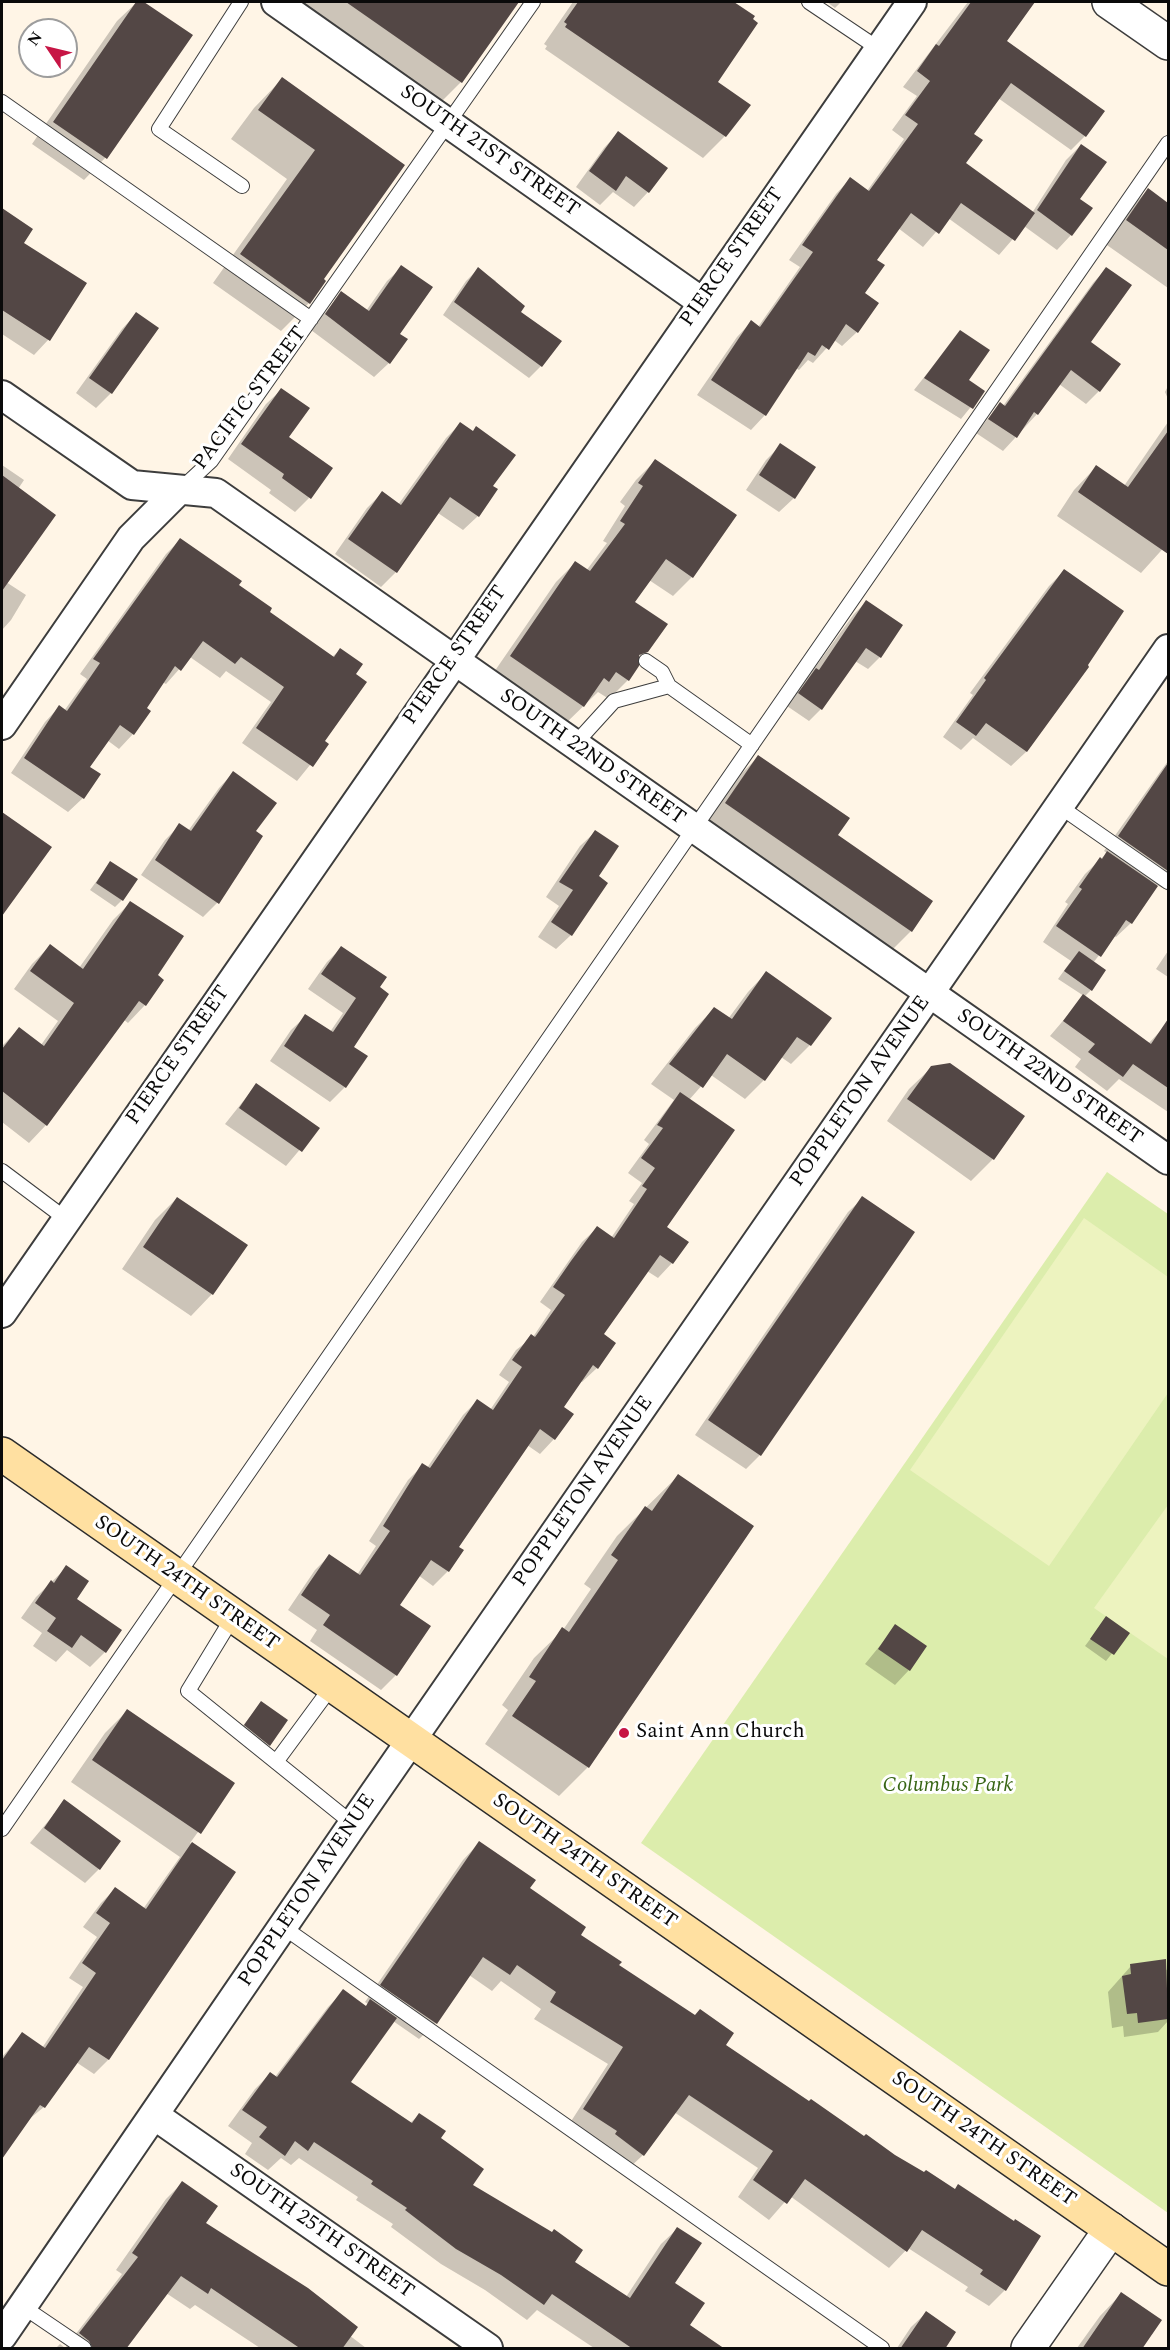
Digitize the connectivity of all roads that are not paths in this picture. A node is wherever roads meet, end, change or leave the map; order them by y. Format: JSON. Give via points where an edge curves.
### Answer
{"nodes":[{"id":1,"x":241,"y":2,"type":"edge"},
{"id":2,"x":276,"y":2,"type":"edge"},
{"id":3,"x":533,"y":2,"type":"edge"},
{"id":4,"x":809,"y":2,"type":"edge"},
{"id":5,"x":912,"y":2,"type":"edge"},
{"id":6,"x":1109,"y":2,"type":"edge"},
{"id":7,"x":1168,"y":43,"type":"edge"},
{"id":8,"x":879,"y":49,"type":"junction"},
{"id":9,"x":2,"y":102,"type":"edge"},
{"id":10,"x":449,"y":123,"type":"junction"},
{"id":11,"x":1168,"y":143,"type":"edge"},
{"id":12,"x":242,"y":186,"type":"dead end"},
{"id":13,"x":702,"y":302,"type":"junction"},
{"id":14,"x":311,"y":319,"type":"junction"},
{"id":15,"x":2,"y":395,"type":"edge"},
{"id":16,"x":179,"y":490,"type":"junction"},
{"id":17,"x":1168,"y":649,"type":"edge"},
{"id":18,"x":453,"y":660,"type":"junction"},
{"id":19,"x":646,"y":661,"type":"dead end"},
{"id":20,"x":669,"y":686,"type":"junction"},
{"id":21,"x":2,"y":725,"type":"edge"},
{"id":22,"x":574,"y":745,"type":"junction"},
{"id":23,"x":752,"y":745,"type":"junction"},
{"id":24,"x":1059,"y":806,"type":"junction"},
{"id":25,"x":694,"y":829,"type":"junction"},
{"id":26,"x":1168,"y":882,"type":"edge"},
{"id":27,"x":929,"y":995,"type":"junction"},
{"id":28,"x":1168,"y":1160,"type":"edge"},
{"id":29,"x":2,"y":1172,"type":"edge"},
{"id":30,"x":66,"y":1219,"type":"junction"},
{"id":31,"x":2,"y":1313,"type":"edge"},
{"id":32,"x":2,"y":1454,"type":"edge"},
{"id":33,"x":176,"y":1577,"type":"junction"},
{"id":34,"x":233,"y":1617,"type":"junction"},
{"id":35,"x":332,"y":1686,"type":"junction"},
{"id":36,"x":411,"y":1742,"type":"junction"},
{"id":37,"x":276,"y":1762,"type":"junction"},
{"id":38,"x":353,"y":1824,"type":"junction"},
{"id":39,"x":2,"y":1829,"type":"edge"},
{"id":40,"x":284,"y":1927,"type":"junction"},
{"id":41,"x":154,"y":2115,"type":"junction"},
{"id":42,"x":1111,"y":2229,"type":"junction"},
{"id":43,"x":1168,"y":2269,"type":"edge"},
{"id":44,"x":22,"y":2306,"type":"junction"},
{"id":45,"x":2,"y":2336,"type":"edge"},
{"id":46,"x":84,"y":2349,"type":"edge"},
{"id":47,"x":488,"y":2349,"type":"edge"},
{"id":48,"x":882,"y":2349,"type":"edge"},
{"id":49,"x":1028,"y":2349,"type":"edge"}],
"edges":[{"from":1,"to":12,"type":"lane","via":[[159,129]]},
{"from":2,"to":10,"type":"street","name":"SOUTH 21ST STREET"},
{"from":3,"to":10,"type":"lane","name":"PACIFIC STREET"},
{"from":4,"to":8,"type":"lane"},
{"from":5,"to":8,"type":"street","name":"PIERCE STREET"},
{"from":6,"to":7,"type":"street"},
{"from":8,"to":13,"type":"street","name":"PIERCE STREET"},
{"from":9,"to":14,"type":"lane"},
{"from":10,"to":13,"type":"street","name":"SOUTH 21ST STREET"},
{"from":10,"to":14,"type":"lane","name":"PACIFIC STREET"},
{"from":11,"to":23,"type":"lane"},
{"from":13,"to":18,"type":"street","name":"PIERCE STREET"},
{"from":14,"to":16,"type":"lane","name":"PACIFIC STREET","via":[[211,461]]},
{"from":15,"to":16,"type":"street","name":"SOUTH 22ND STREET","via":[[132,485]]},
{"from":16,"to":18,"type":"street","name":"SOUTH 22ND STREET","via":[[216,493]]},
{"from":16,"to":21,"type":"street","name":"PACIFIC STREET","via":[[131,538]]},
{"from":17,"to":24,"type":"street","name":"POPPLETON AVENUE"},
{"from":18,"to":22,"type":"street","name":"SOUTH 22ND STREET"},
{"from":18,"to":30,"type":"street","name":"PIERCE STREET"},
{"from":19,"to":20,"type":"lane","via":[[662,672]]},
{"from":20,"to":22,"type":"lane","via":[[614,701]]},
{"from":20,"to":23,"type":"lane"},
{"from":22,"to":25,"type":"street","name":"SOUTH 22ND STREET"},
{"from":23,"to":25,"type":"lane"},
{"from":24,"to":26,"type":"lane"},
{"from":24,"to":27,"type":"street","name":"POPPLETON AVENUE"},
{"from":25,"to":27,"type":"street","name":"SOUTH 22ND STREET"},
{"from":25,"to":33,"type":"lane"},
{"from":27,"to":28,"type":"street","name":"SOUTH 22ND STREET"},
{"from":27,"to":36,"type":"street","name":"POPPLETON AVENUE"},
{"from":29,"to":30,"type":"lane"},
{"from":30,"to":31,"type":"street","name":"PIERCE STREET"},
{"from":32,"to":33,"type":"main road","name":"SOUTH 24TH STREET"},
{"from":33,"to":34,"type":"main road","name":"SOUTH 24TH STREET"},
{"from":33,"to":39,"type":"lane"},
{"from":34,"to":35,"type":"main road","name":"SOUTH 24TH STREET"},
{"from":34,"to":37,"type":"lane","via":[[188,1691]]},
{"from":35,"to":36,"type":"main road","name":"SOUTH 24TH STREET"},
{"from":35,"to":37,"type":"lane"},
{"from":36,"to":38,"type":"street","name":"POPPLETON AVENUE"},
{"from":36,"to":42,"type":"main road","name":"SOUTH 24TH STREET"},
{"from":37,"to":38,"type":"lane"},
{"from":38,"to":40,"type":"street","name":"POPPLETON AVENUE"},
{"from":40,"to":41,"type":"street","name":"POPPLETON AVENUE"},
{"from":40,"to":48,"type":"lane"},
{"from":41,"to":44,"type":"street","name":"POPPLETON AVENUE"},
{"from":41,"to":47,"type":"street","name":"SOUTH 25TH STREET"},
{"from":42,"to":43,"type":"main road","name":"SOUTH 24TH STREET"},
{"from":42,"to":49,"type":"street"},
{"from":44,"to":45,"type":"street","name":"POPPLETON AVENUE"},
{"from":44,"to":46,"type":"lane"}]}
